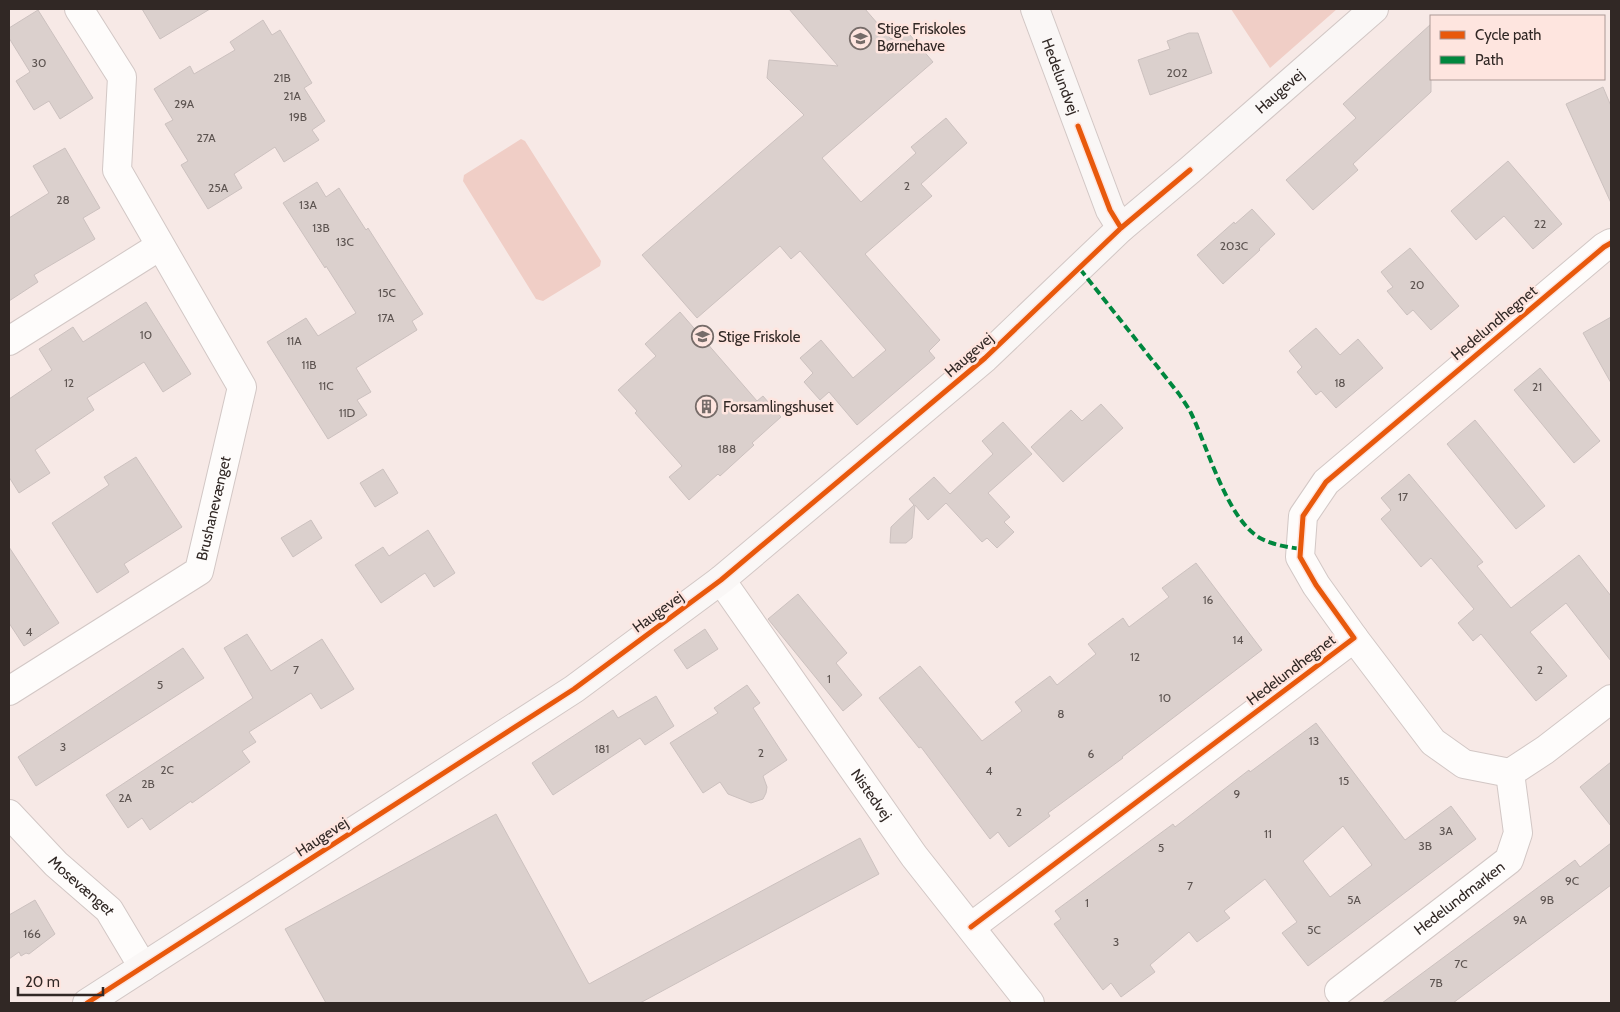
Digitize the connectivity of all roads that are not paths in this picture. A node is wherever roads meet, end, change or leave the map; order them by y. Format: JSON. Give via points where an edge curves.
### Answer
{"nodes":[{"id":1,"x":79,"y":9,"type":"edge"},
{"id":2,"x":1035,"y":9,"type":"edge"},
{"id":3,"x":1374,"y":9,"type":"edge"},
{"id":4,"x":1121,"y":228,"type":"junction"},
{"id":5,"x":1611,"y":243,"type":"edge"},
{"id":6,"x":160,"y":246,"type":"junction"},
{"id":7,"x":9,"y":341,"type":"edge"},
{"id":8,"x":722,"y":580,"type":"junction"},
{"id":9,"x":1354,"y":638,"type":"junction"},
{"id":10,"x":9,"y":691,"type":"edge"},
{"id":11,"x":1611,"y":699,"type":"edge"},
{"id":12,"x":1510,"y":773,"type":"junction"},
{"id":13,"x":9,"y":814,"type":"edge"},
{"id":14,"x":971,"y":927,"type":"junction"},
{"id":15,"x":143,"y":967,"type":"junction"},
{"id":16,"x":1339,"y":991,"type":"dead end"},
{"id":17,"x":86,"y":1003,"type":"edge"},
{"id":18,"x":1030,"y":1003,"type":"edge"}],
"edges":[{"from":1,"to":6,"type":"street","name":"Brushanevænget","via":[[122,77],[117,170]]},
{"from":2,"to":4,"type":"street","name":"Hedelundvej","via":[[1110,210]]},
{"from":3,"to":4,"type":"street","name":"Haugevej"},
{"from":4,"to":8,"type":"street","name":"Haugevej","via":[[985,358]]},
{"from":5,"to":9,"type":"street","name":"Hedelundhegnet","via":[[1326,482],[1303,516],[1300,557]]},
{"from":6,"to":7,"type":"street"},
{"from":6,"to":10,"type":"street","name":"Brushanevænget","via":[[242,387],[198,571]]},
{"from":8,"to":14,"type":"street","name":"Nistedvej","via":[[914,856]]},
{"from":8,"to":15,"type":"street","name":"Haugevej","via":[[574,689]]},
{"from":9,"to":12,"type":"street","via":[[1433,742],[1464,764]]},
{"from":9,"to":14,"type":"street","name":"Hedelundhegnet"},
{"from":11,"to":12,"type":"street"},
{"from":12,"to":16,"type":"street","name":"Hedelundmarken","via":[[1518,833],[1509,860]]},
{"from":13,"to":15,"type":"street","name":"Mosevænget","via":[[56,864],[109,910]]},
{"from":14,"to":18,"type":"street","name":"Nistedvej"},
{"from":15,"to":17,"type":"street","name":"Haugevej"}]}
